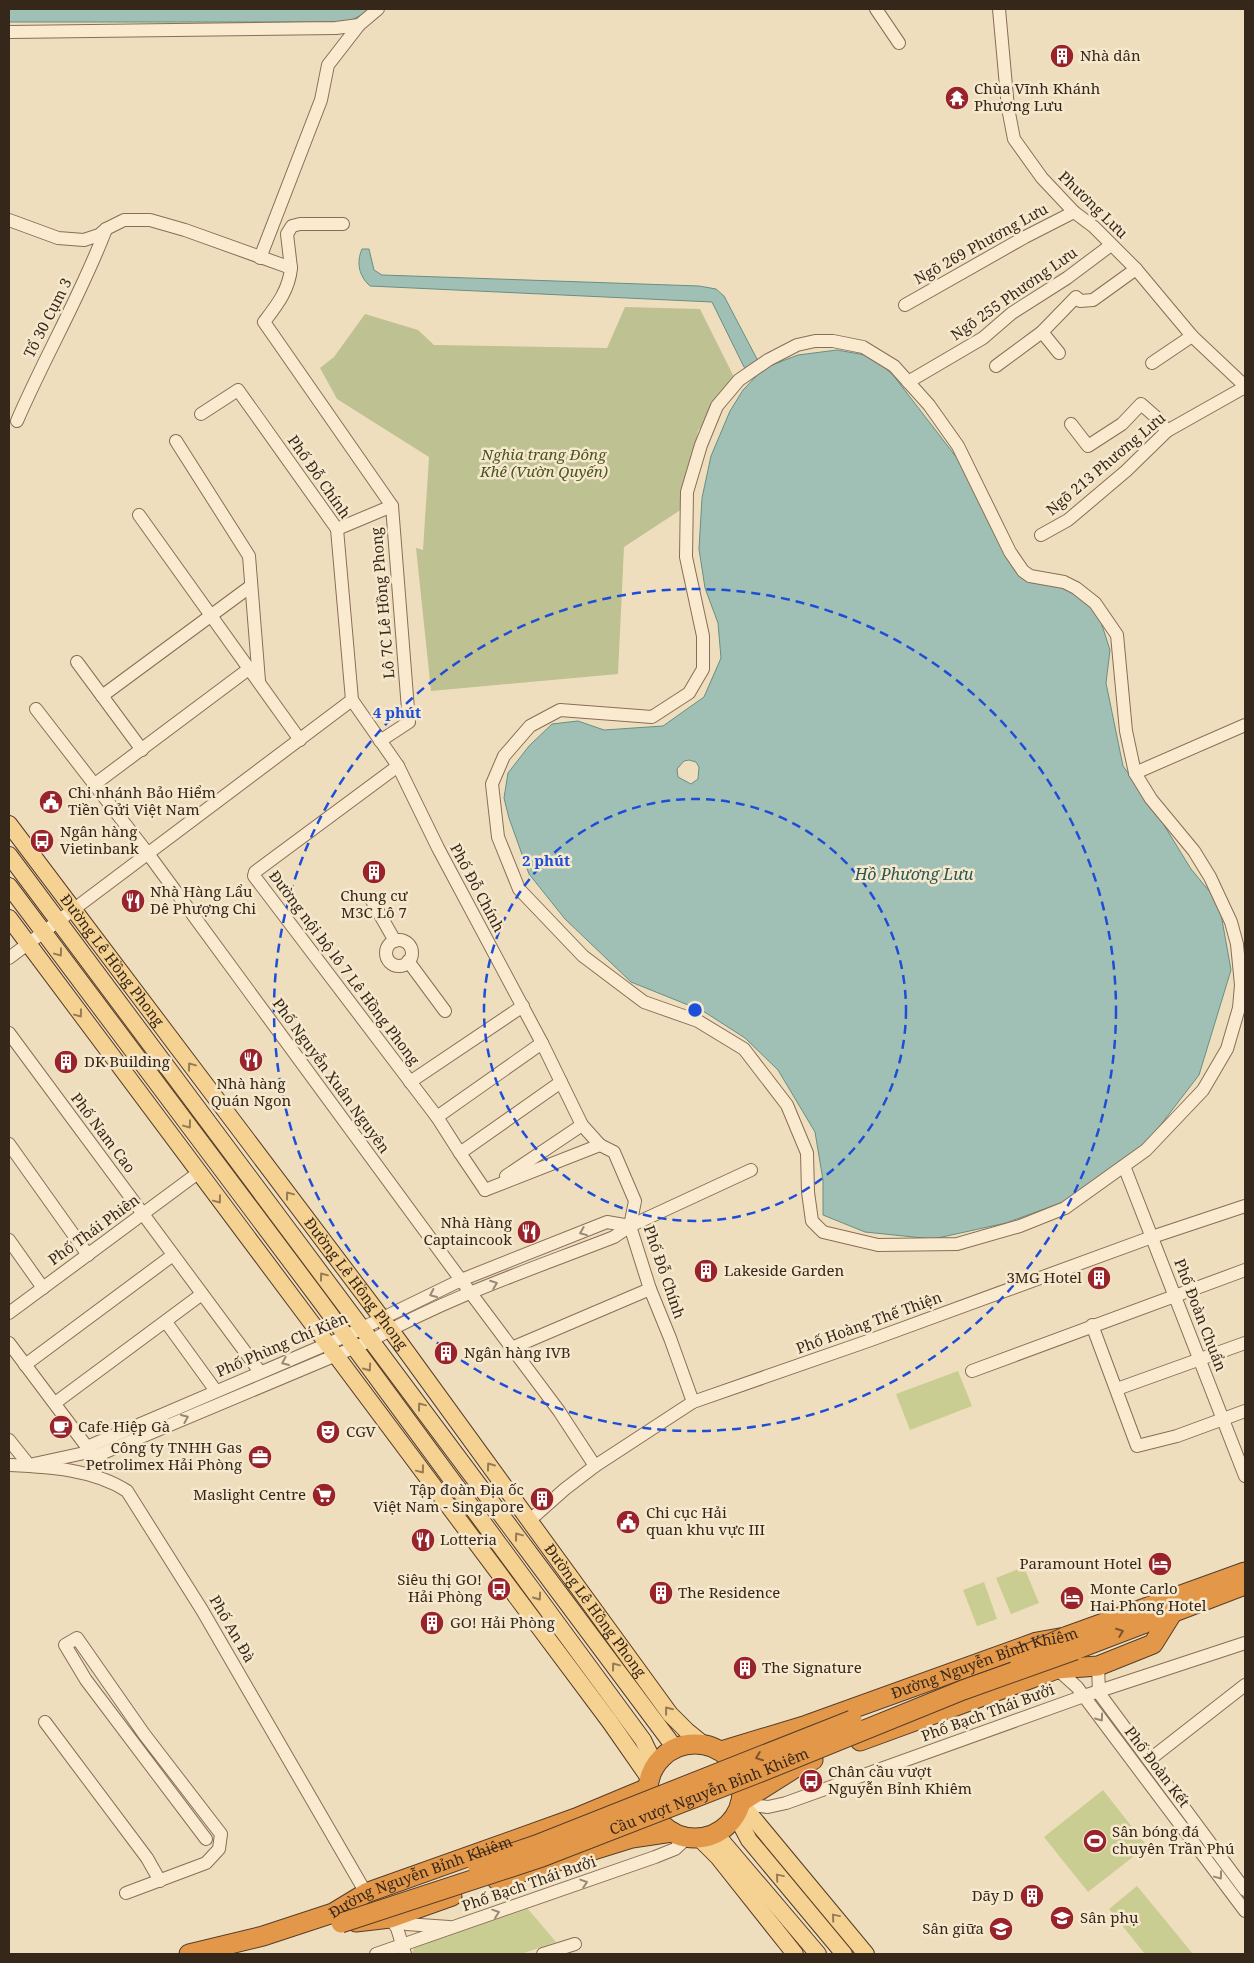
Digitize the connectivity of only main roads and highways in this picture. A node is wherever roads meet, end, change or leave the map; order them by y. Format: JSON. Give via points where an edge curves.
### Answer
{"nodes":[{"id":1,"x":9,"y":824,"type":"edge"},
{"id":2,"x":9,"y":855,"type":"edge"},
{"id":3,"x":9,"y":886,"type":"edge"},
{"id":4,"x":9,"y":918,"type":"edge"},
{"id":5,"x":1245,"y":1572,"type":"edge"},
{"id":6,"x":1245,"y":1585,"type":"edge"},
{"id":7,"x":1173,"y":1612,"type":"junction"},
{"id":8,"x":561,"y":1628,"type":"junction"},
{"id":9,"x":547,"y":1638,"type":"junction"},
{"id":10,"x":1070,"y":1643,"type":"junction"},
{"id":11,"x":1056,"y":1669,"type":"junction"},
{"id":12,"x":652,"y":1715,"type":"junction"},
{"id":13,"x":632,"y":1725,"type":"junction"},
{"id":14,"x":807,"y":1725,"type":"junction"},
{"id":15,"x":703,"y":1744,"type":"junction"},
{"id":16,"x":675,"y":1748,"type":"junction"},
{"id":17,"x":722,"y":1751,"type":"junction"},
{"id":18,"x":821,"y":1756,"type":"junction"},
{"id":19,"x":651,"y":1777,"type":"junction"},
{"id":20,"x":740,"y":1806,"type":"junction"},
{"id":21,"x":576,"y":1818,"type":"junction"},
{"id":22,"x":694,"y":1835,"type":"junction"},
{"id":23,"x":587,"y":1852,"type":"junction"},
{"id":24,"x":337,"y":1918,"type":"junction"},
{"id":25,"x":189,"y":1954,"type":"edge"},
{"id":26,"x":240,"y":1954,"type":"edge"},
{"id":27,"x":795,"y":1954,"type":"edge"},
{"id":28,"x":818,"y":1954,"type":"edge"},
{"id":29,"x":844,"y":1954,"type":"edge"},
{"id":30,"x":865,"y":1954,"type":"edge"}],
"edges":[{"from":15,"to":1,"type":"main road","name":"Đường Lê Hồng Phong","one_way":true,"via":[[670,1714],[386,1324]]},
{"from":12,"to":2,"type":"main road","name":"Đường Lê Hồng Phong","one_way":true},
{"from":3,"to":8,"type":"main road","one_way":true},
{"from":4,"to":9,"type":"main road","one_way":true},
{"from":5,"to":10,"type":"highway","name":"Đường Nguyễn Bỉnh Khiêm"},
{"from":6,"to":7,"type":"highway"},
{"from":10,"to":7,"type":"highway","one_way":true},
{"from":7,"to":11,"type":"highway","via":[[1153,1644],[1098,1666]]},
{"from":8,"to":9,"type":"main road"},
{"from":8,"to":13,"type":"main road"},
{"from":9,"to":19,"type":"main road"},
{"from":10,"to":11,"type":"highway","name":"Đường Nguyễn Bỉnh Khiêm"},
{"from":10,"to":14,"type":"highway","name":"Đường Nguyễn Bỉnh Khiêm","via":[[1037,1642]]},
{"from":10,"to":24,"type":"highway","name":"Cầu vượt Nguyễn Bỉnh Khiêm","bridge":true,"via":[[958,1679],[536,1845]]},
{"from":11,"to":18,"type":"highway","name":"Đường Nguyễn Bỉnh Khiêm"},
{"from":12,"to":13,"type":"main road","via":[[653,1722],[649,1728],[639,1729]]},
{"from":12,"to":16,"type":"main road","name":"Đường Lê Hồng Phong"},
{"from":13,"to":19,"type":"main road","via":[[643,1740]]},
{"from":14,"to":17,"type":"highway","name":"Đường Nguyễn Bỉnh Khiêm"},
{"from":14,"to":18,"type":"highway","via":[[799,1736],[799,1750],[807,1756]]},
{"from":15,"to":16,"type":"highway"},
{"from":15,"to":17,"type":"highway"},
{"from":16,"to":19,"type":"highway","via":[[664,1755]]},
{"from":17,"to":20,"type":"highway","via":[[740,1773],[743,1787]]},
{"from":18,"to":20,"type":"highway","name":"Đường Nguyễn Bỉnh Khiêm","via":[[795,1768]]},
{"from":19,"to":21,"type":"highway","name":"Đường Nguyễn Bỉnh Khiêm"},
{"from":19,"to":22,"type":"highway","via":[[649,1801],[662,1824]]},
{"from":20,"to":22,"type":"highway","via":[[729,1824]]},
{"from":29,"to":20,"type":"main road","one_way":true,"via":[[749,1840],[741,1825]]},
{"from":30,"to":20,"type":"main road","one_way":true},
{"from":21,"to":23,"type":"highway","via":[[592,1822],[599,1829],[596,1844]]},
{"from":21,"to":24,"type":"highway","name":"Đường Nguyễn Bỉnh Khiêm","via":[[366,1893]]},
{"from":22,"to":23,"type":"highway","name":"Đường Nguyễn Bỉnh Khiêm","via":[[632,1838]]},
{"from":22,"to":27,"type":"main road","via":[[718,1856]]},
{"from":22,"to":28,"type":"main road"},
{"from":23,"to":24,"type":"highway","name":"Đường Nguyễn Bỉnh Khiêm","via":[[491,1882],[401,1918]]},
{"from":24,"to":25,"type":"highway","name":"Đường Nguyễn Bỉnh Khiêm"},
{"from":24,"to":26,"type":"highway","name":"Đường Nguyễn Bỉnh Khiêm"}]}
